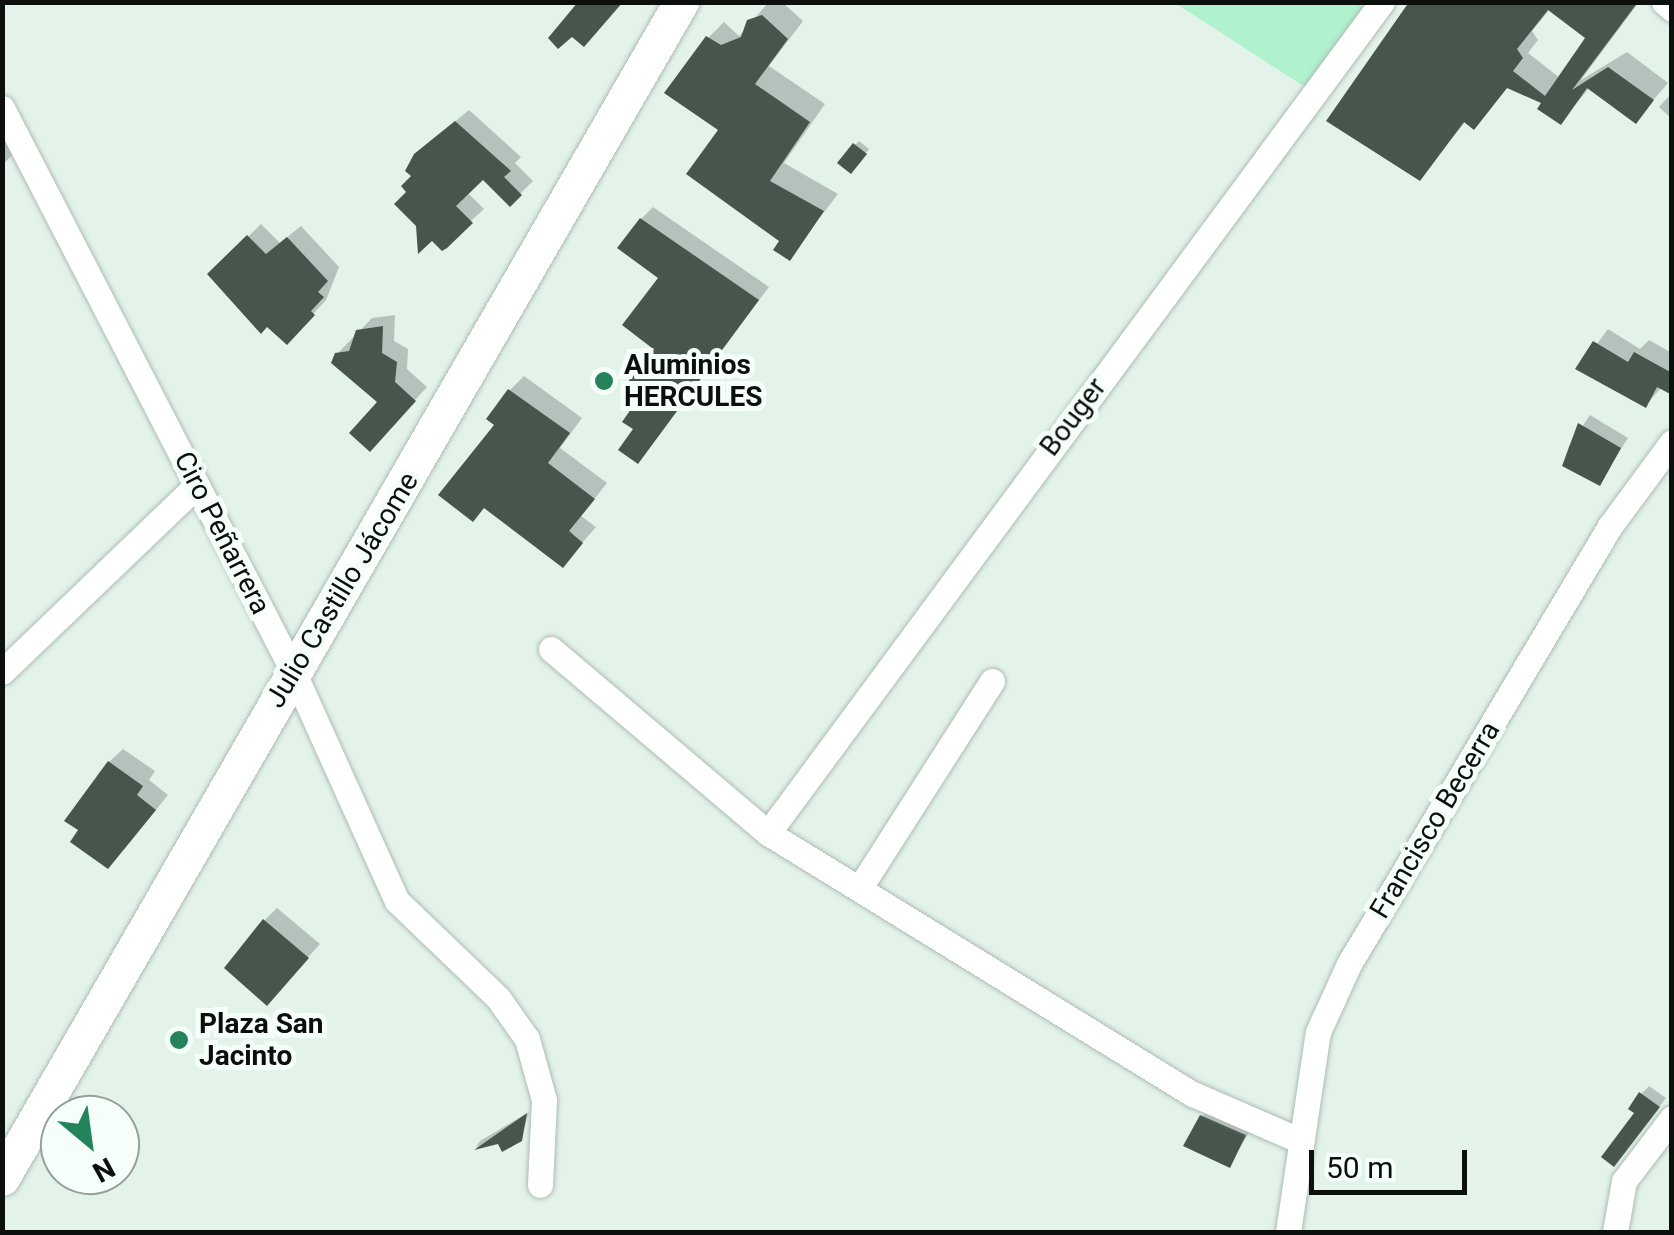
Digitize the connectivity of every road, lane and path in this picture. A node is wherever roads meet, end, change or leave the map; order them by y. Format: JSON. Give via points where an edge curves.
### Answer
{"nodes":[{"id":1,"x":681,"y":2,"type":"edge"},
{"id":2,"x":1382,"y":2,"type":"edge"},
{"id":3,"x":1664,"y":2,"type":"edge"},
{"id":4,"x":1672,"y":9,"type":"edge"},
{"id":5,"x":2,"y":108,"type":"edge"},
{"id":6,"x":1672,"y":442,"type":"edge"},
{"id":7,"x":197,"y":485,"type":"junction"},
{"id":8,"x":550,"y":650,"type":"dead end"},
{"id":9,"x":2,"y":672,"type":"edge"},
{"id":10,"x":293,"y":672,"type":"junction"},
{"id":11,"x":992,"y":681,"type":"dead end"},
{"id":12,"x":768,"y":833,"type":"junction"},
{"id":13,"x":860,"y":889,"type":"junction"},
{"id":14,"x":1672,"y":1118,"type":"edge"},
{"id":15,"x":1302,"y":1141,"type":"junction"},
{"id":16,"x":2,"y":1178,"type":"edge"},
{"id":17,"x":540,"y":1185,"type":"dead end"},
{"id":18,"x":1288,"y":1232,"type":"edge"},
{"id":19,"x":1614,"y":1232,"type":"edge"}],
"edges":[{"from":1,"to":10,"type":"main road","name":"Julio Castillo Jácome"},
{"from":2,"to":12,"type":"street","name":"Bouger"},
{"from":3,"to":4,"type":"street"},
{"from":5,"to":7,"type":"street","name":"Ciro Peñarrera"},
{"from":6,"to":15,"type":"street","name":"Francisco Becerra","via":[[1610,526],[1349,964],[1318,1032]]},
{"from":7,"to":9,"type":"street"},
{"from":7,"to":10,"type":"street","name":"Ciro Peñarrera"},
{"from":8,"to":12,"type":"street"},
{"from":10,"to":16,"type":"main road","name":"Julio Castillo Jácome"},
{"from":10,"to":17,"type":"street","name":"Ciro Peñarrera","via":[[397,901],[498,998],[528,1039],[544,1100]]},
{"from":11,"to":13,"type":"street"},
{"from":12,"to":13,"type":"street"},
{"from":13,"to":15,"type":"street","via":[[1193,1094]]},
{"from":14,"to":19,"type":"street","via":[[1624,1182]]},
{"from":15,"to":18,"type":"street","name":"Francisco Becerra"}]}
